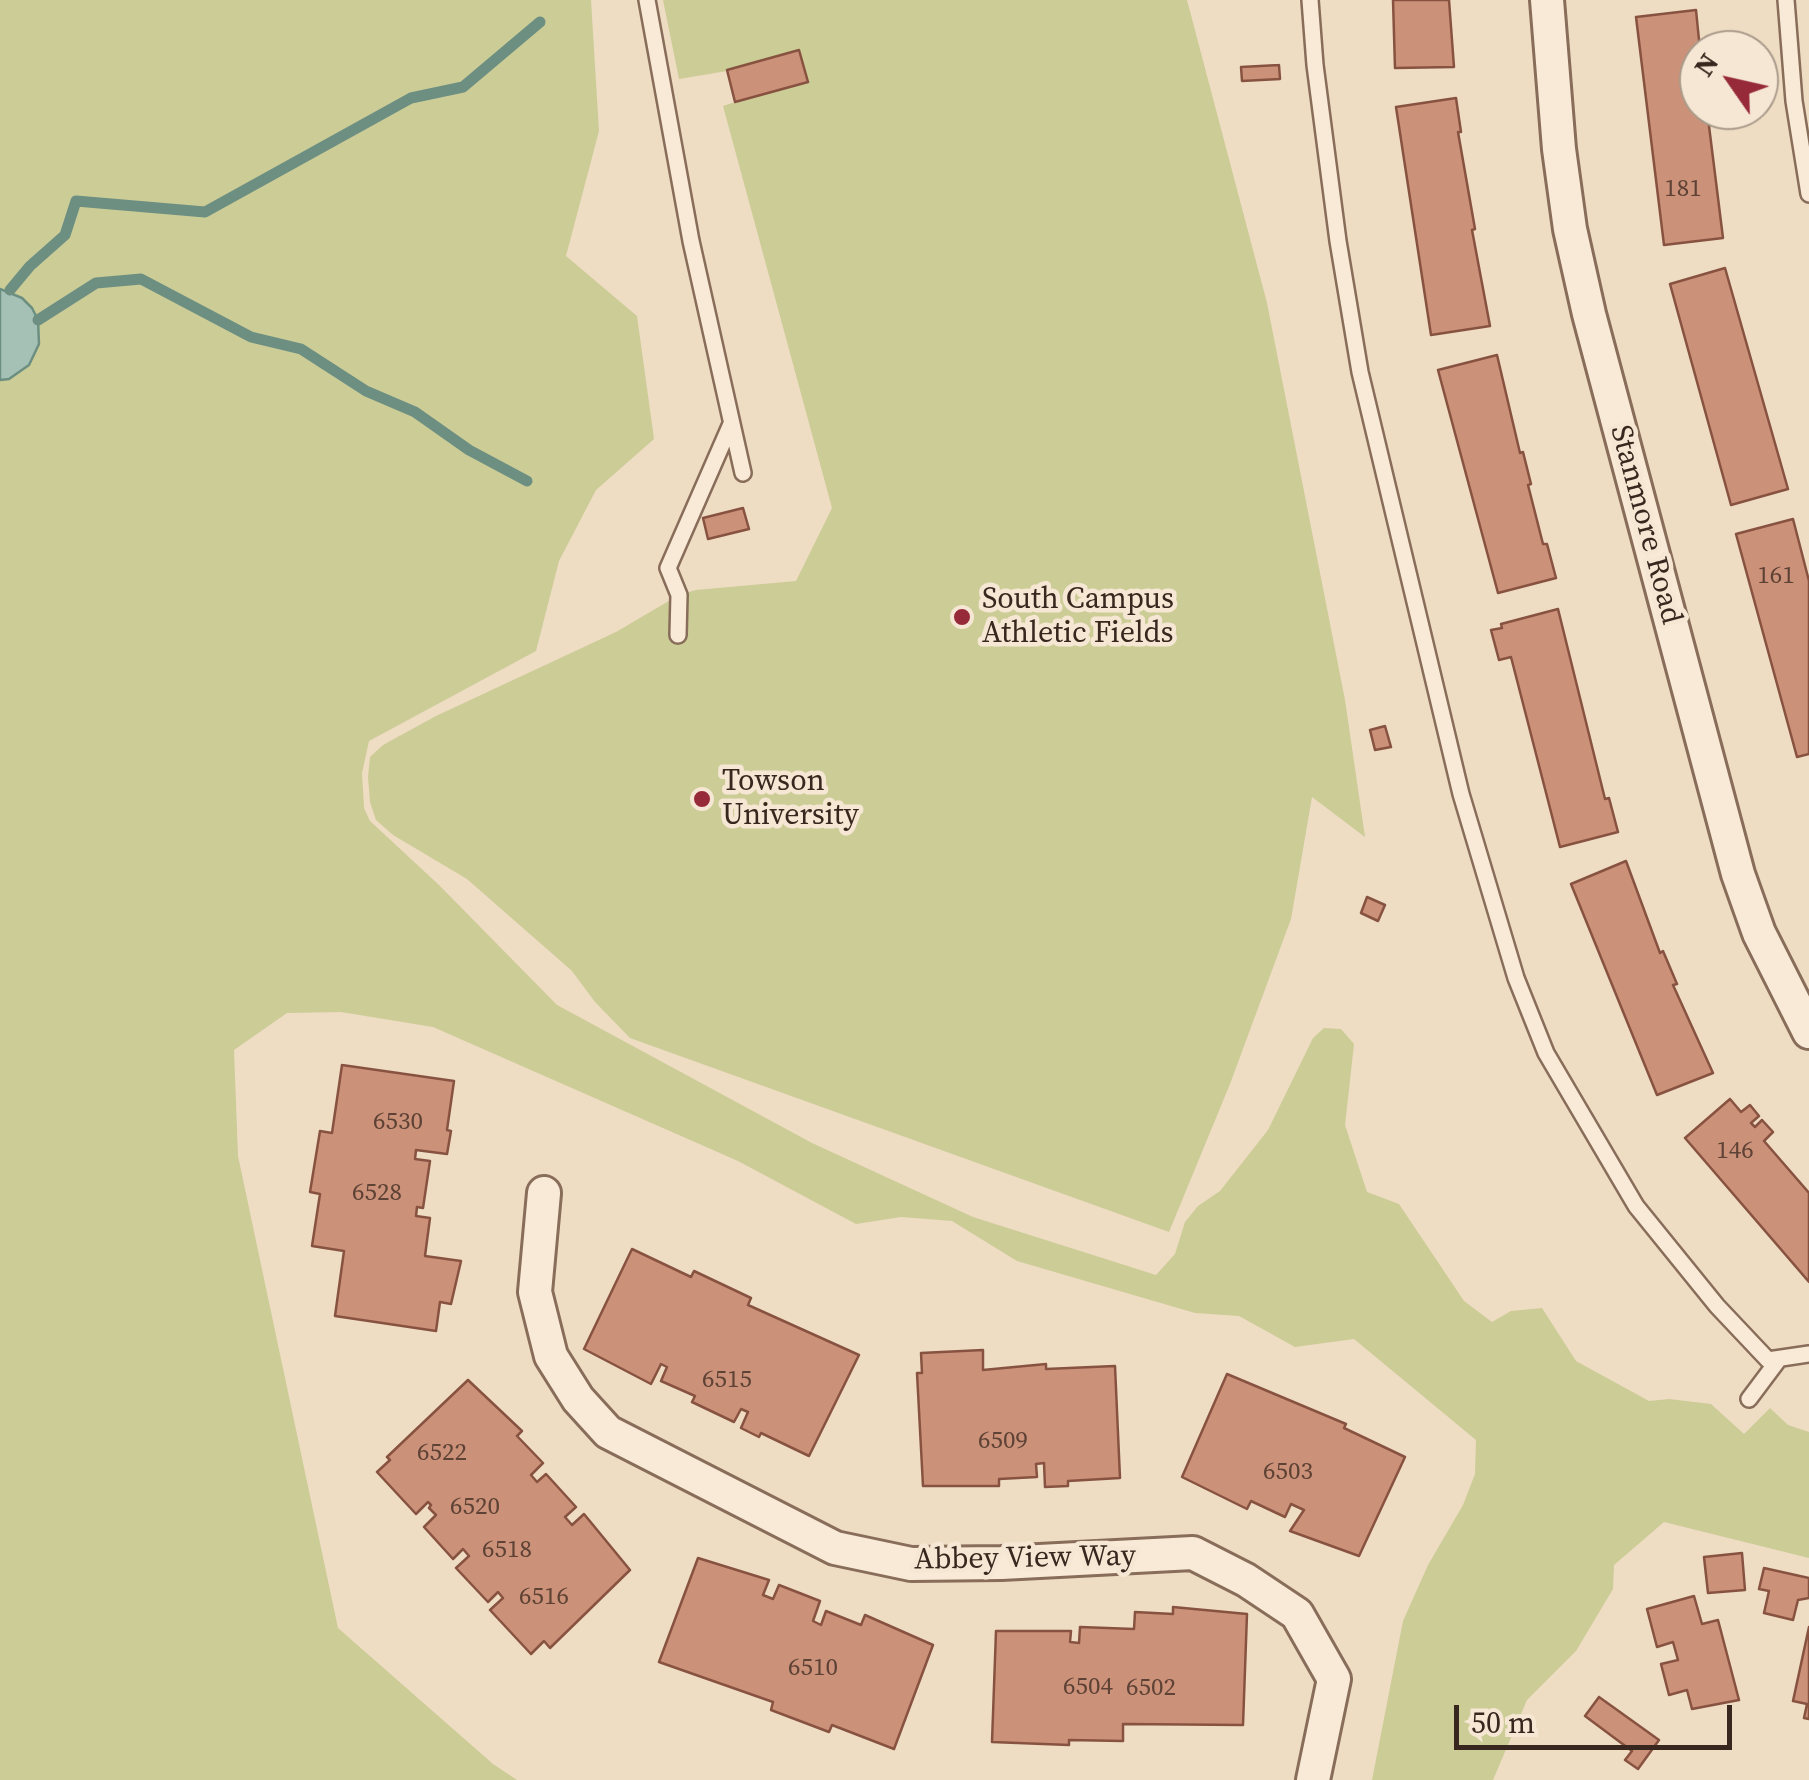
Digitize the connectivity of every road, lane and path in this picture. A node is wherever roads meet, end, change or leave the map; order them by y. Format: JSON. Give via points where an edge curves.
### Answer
{"nodes":[{"id":1,"x":647,"y":0,"type":"edge"},
{"id":2,"x":1310,"y":0,"type":"edge"},
{"id":3,"x":1547,"y":0,"type":"edge"},
{"id":4,"x":1786,"y":0,"type":"edge"},
{"id":5,"x":1809,"y":194,"type":"edge"},
{"id":6,"x":731,"y":424,"type":"junction"},
{"id":7,"x":743,"y":472,"type":"dead end"},
{"id":8,"x":678,"y":636,"type":"dead end"},
{"id":9,"x":1809,"y":1032,"type":"edge"},
{"id":10,"x":544,"y":1193,"type":"dead end"},
{"id":11,"x":1809,"y":1354,"type":"edge"},
{"id":12,"x":1779,"y":1359,"type":"junction"},
{"id":13,"x":1749,"y":1399,"type":"dead end"},
{"id":14,"x":1313,"y":1780,"type":"edge"}],
"edges":[{"from":1,"to":6,"type":"lane"},
{"from":2,"to":12,"type":"lane","via":[[1360,372],[1461,794],[1516,978],[1546,1053],[1636,1206],[1717,1306],[1768,1360]]},
{"from":3,"to":9,"type":"street","name":"Stanmore Road","via":[[1559,149],[1589,314],[1738,874]]},
{"from":4,"to":5,"type":"lane"},
{"from":6,"to":7,"type":"lane"},
{"from":6,"to":8,"type":"lane","via":[[668,568],[680,595]]},
{"from":10,"to":14,"type":"street","name":"Abbey View Way","via":[[535,1292],[551,1356],[608,1432],[835,1548],[910,1564],[1193,1553],[1297,1614],[1334,1679]]},
{"from":11,"to":12,"type":"lane"},
{"from":12,"to":13,"type":"lane"}]}
